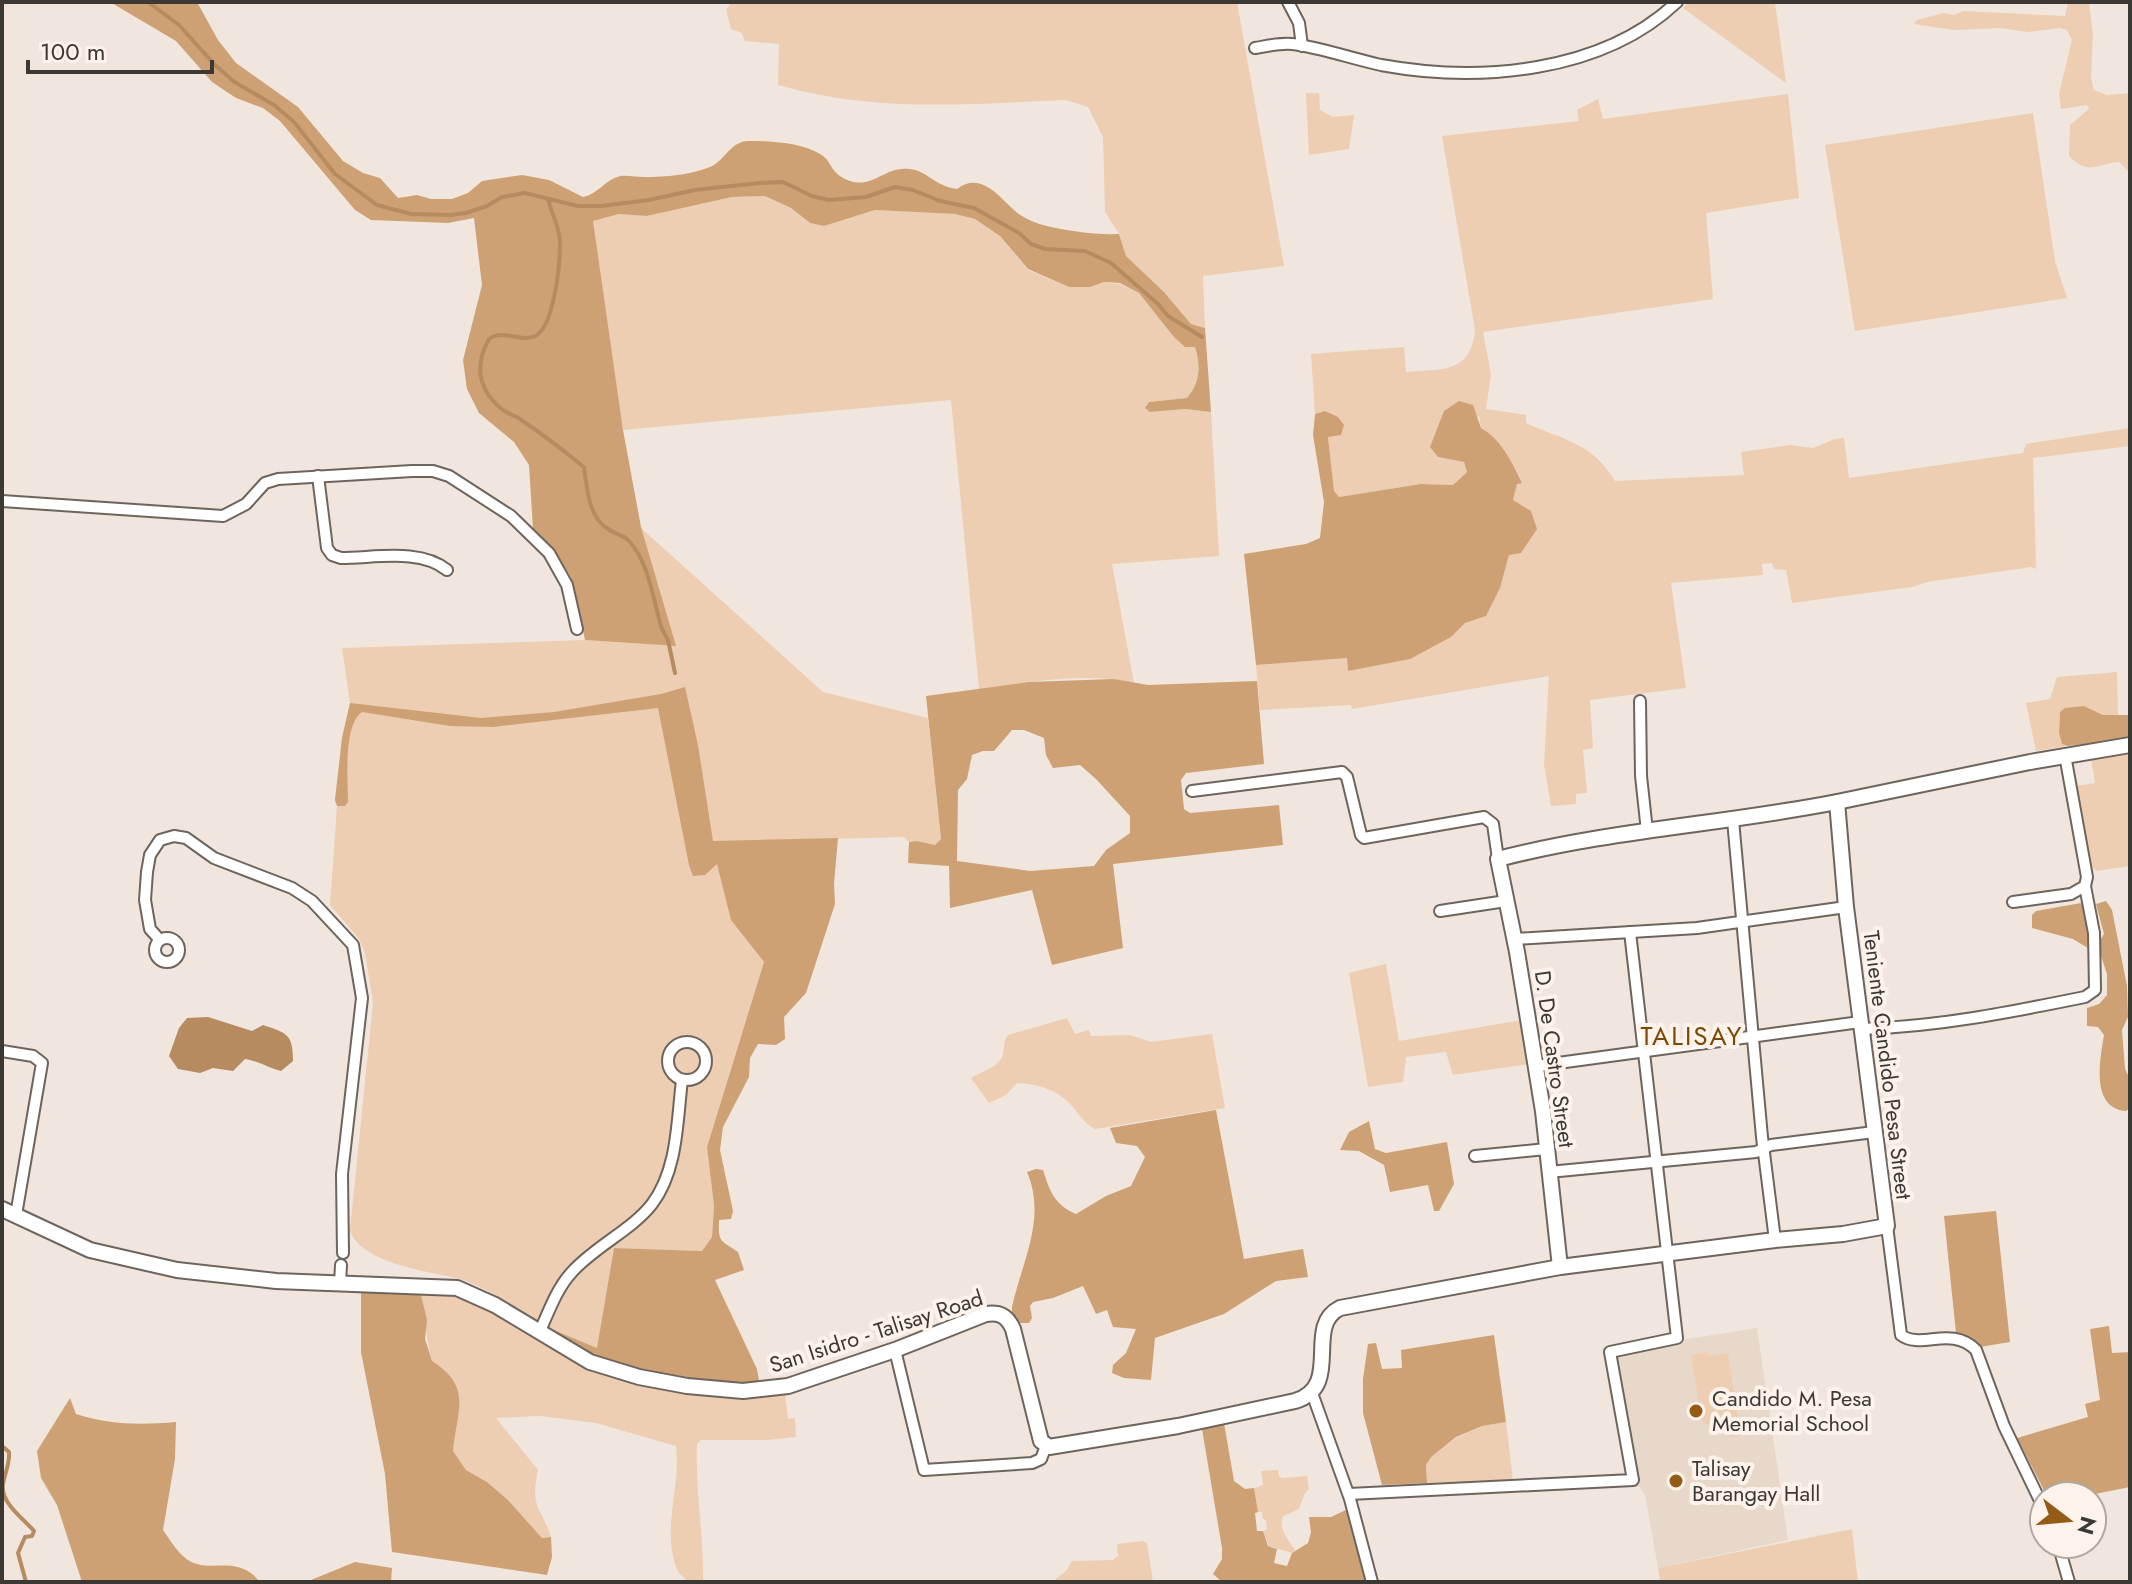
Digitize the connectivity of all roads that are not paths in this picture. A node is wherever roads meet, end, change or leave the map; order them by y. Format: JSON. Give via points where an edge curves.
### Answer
{"nodes":[{"id":1,"x":1288,"y":2,"type":"edge"},
{"id":2,"x":1677,"y":2,"type":"edge"},
{"id":3,"x":1302,"y":46,"type":"junction"},
{"id":4,"x":1255,"y":48,"type":"dead end"},
{"id":5,"x":318,"y":476,"type":"junction"},
{"id":6,"x":2,"y":501,"type":"edge"},
{"id":7,"x":447,"y":570,"type":"dead end"},
{"id":8,"x":577,"y":629,"type":"dead end"},
{"id":9,"x":1640,"y":701,"type":"dead end"},
{"id":10,"x":2130,"y":745,"type":"edge"},
{"id":11,"x":2065,"y":755,"type":"junction"},
{"id":12,"x":1192,"y":791,"type":"dead end"},
{"id":13,"x":1837,"y":802,"type":"junction"},
{"id":14,"x":1733,"y":820,"type":"junction"},
{"id":15,"x":1647,"y":831,"type":"junction"},
{"id":16,"x":1498,"y":859,"type":"junction"},
{"id":17,"x":2085,"y":886,"type":"junction"},
{"id":18,"x":1506,"y":901,"type":"junction"},
{"id":19,"x":2013,"y":902,"type":"dead end"},
{"id":20,"x":1846,"y":907,"type":"junction"},
{"id":21,"x":1440,"y":911,"type":"dead end"},
{"id":22,"x":1743,"y":921,"type":"junction"},
{"id":23,"x":1630,"y":932,"type":"junction"},
{"id":24,"x":159,"y":939,"type":"dead end"},
{"id":25,"x":1515,"y":939,"type":"junction"},
{"id":26,"x":1861,"y":1026,"type":"junction"},
{"id":27,"x":1753,"y":1038,"type":"junction"},
{"id":28,"x":1643,"y":1050,"type":"junction"},
{"id":29,"x":2,"y":1051,"type":"edge"},
{"id":30,"x":1536,"y":1066,"type":"junction"},
{"id":31,"x":682,"y":1080,"type":"dead end"},
{"id":32,"x":1874,"y":1132,"type":"junction"},
{"id":33,"x":1546,"y":1149,"type":"junction"},
{"id":34,"x":1764,"y":1149,"type":"junction"},
{"id":35,"x":1475,"y":1156,"type":"dead end"},
{"id":36,"x":1655,"y":1160,"type":"junction"},
{"id":37,"x":1549,"y":1172,"type":"junction"},
{"id":38,"x":9,"y":1212,"type":"edge"},
{"id":39,"x":1887,"y":1226,"type":"junction"},
{"id":40,"x":1775,"y":1240,"type":"junction"},
{"id":41,"x":1666,"y":1256,"type":"junction"},
{"id":42,"x":1560,"y":1267,"type":"junction"},
{"id":43,"x":340,"y":1284,"type":"junction"},
{"id":44,"x":540,"y":1331,"type":"junction"},
{"id":45,"x":895,"y":1350,"type":"junction"},
{"id":46,"x":1312,"y":1393,"type":"junction"},
{"id":47,"x":1046,"y":1446,"type":"junction"},
{"id":48,"x":2030,"y":1480,"type":"edge"},
{"id":49,"x":1349,"y":1494,"type":"junction"},
{"id":50,"x":2063,"y":1560,"type":"edge"},
{"id":51,"x":1372,"y":1582,"type":"edge"},
{"id":52,"x":2069,"y":1582,"type":"edge"}],
"edges":[{"from":1,"to":3,"type":"street","via":[[1299,23]]},
{"from":2,"to":3,"type":"street","via":[[1609,45],[1523,69],[1417,70]]},
{"from":3,"to":4,"type":"street"},
{"from":5,"to":6,"type":"street","via":[[265,483],[246,504],[223,516]]},
{"from":5,"to":7,"type":"street","via":[[332,555],[421,557]]},
{"from":5,"to":8,"type":"street","via":[[433,471],[459,481],[511,516],[549,553],[567,585]]},
{"from":9,"to":15,"type":"street"},
{"from":10,"to":11,"type":"street"},
{"from":11,"to":13,"type":"street"},
{"from":11,"to":17,"type":"street"},
{"from":12,"to":16,"type":"street","via":[[1342,772],[1363,837],[1484,817],[1492,821]]},
{"from":13,"to":14,"type":"street"},
{"from":13,"to":20,"type":"street","name":"Teniente Candido Pesa Street"},
{"from":14,"to":15,"type":"street"},
{"from":14,"to":22,"type":"street"},
{"from":15,"to":16,"type":"street"},
{"from":16,"to":18,"type":"street","name":"D. De Castro Street"},
{"from":17,"to":19,"type":"street","via":[[2071,894]]},
{"from":17,"to":26,"type":"street","via":[[2094,933],[2095,990],[2085,997],[1978,1019],[1881,1030]]},
{"from":18,"to":21,"type":"street"},
{"from":18,"to":25,"type":"street","name":"D. De Castro Street"},
{"from":20,"to":22,"type":"street"},
{"from":20,"to":26,"type":"street","name":"Teniente Candido Pesa Street"},
{"from":22,"to":23,"type":"street"},
{"from":22,"to":27,"type":"street"},
{"from":23,"to":25,"type":"street"},
{"from":23,"to":28,"type":"street"},
{"from":24,"to":43,"type":"street","via":[[150,929],[147,872],[160,840],[174,836],[186,838],[214,858],[292,888],[312,901],[353,945],[362,998],[342,1174]]},
{"from":25,"to":30,"type":"street","name":"D. De Castro Street"},
{"from":26,"to":27,"type":"street"},
{"from":26,"to":32,"type":"street","name":"Teniente Candido Pesa Street"},
{"from":27,"to":28,"type":"street"},
{"from":27,"to":34,"type":"street"},
{"from":28,"to":30,"type":"street"},
{"from":28,"to":36,"type":"street"},
{"from":29,"to":38,"type":"street","via":[[33,1056],[42,1063]]},
{"from":30,"to":33,"type":"street","name":"D. De Castro Street"},
{"from":31,"to":44,"type":"street","via":[[673,1156],[657,1197],[644,1214],[571,1272]]},
{"from":32,"to":34,"type":"street"},
{"from":32,"to":39,"type":"street","name":"Teniente Candido Pesa Street"},
{"from":33,"to":35,"type":"street"},
{"from":33,"to":37,"type":"street","name":"D. De Castro Street"},
{"from":34,"to":36,"type":"street"},
{"from":34,"to":40,"type":"street"},
{"from":36,"to":37,"type":"street"},
{"from":36,"to":41,"type":"street"},
{"from":37,"to":42,"type":"street","name":"D. De Castro Street"},
{"from":38,"to":43,"type":"street","name":"San Isidro - Talisay Road","via":[[90,1250],[177,1270]]},
{"from":39,"to":40,"type":"street","name":"Teniente Candido Pesa Street"},
{"from":39,"to":48,"type":"street","via":[[1901,1336],[1954,1338],[1976,1350]]},
{"from":40,"to":41,"type":"street","name":"Teniente Candido Pesa Street"},
{"from":41,"to":42,"type":"street","name":"Teniente Candido Pesa Street"},
{"from":41,"to":49,"type":"street","via":[[1677,1338],[1610,1354],[1633,1480]]},
{"from":42,"to":46,"type":"street","name":"Teniente Candido Pesa Street","via":[[1336,1310],[1325,1324],[1321,1373]]},
{"from":43,"to":44,"type":"street","name":"San Isidro - Talisay Road","via":[[457,1288]]},
{"from":44,"to":45,"type":"street","name":"San Isidro - Talisay Road","via":[[612,1370],[735,1391],[788,1386]]},
{"from":45,"to":47,"type":"street","name":"San Isidro - Talisay Road","via":[[986,1314],[1006,1317]]},
{"from":45,"to":47,"type":"street","via":[[924,1470],[1032,1463],[1041,1459]]},
{"from":46,"to":47,"type":"street","via":[[1178,1426]]},
{"from":46,"to":49,"type":"street"},
{"from":49,"to":51,"type":"street"},
{"from":50,"to":52,"type":"street"}]}
